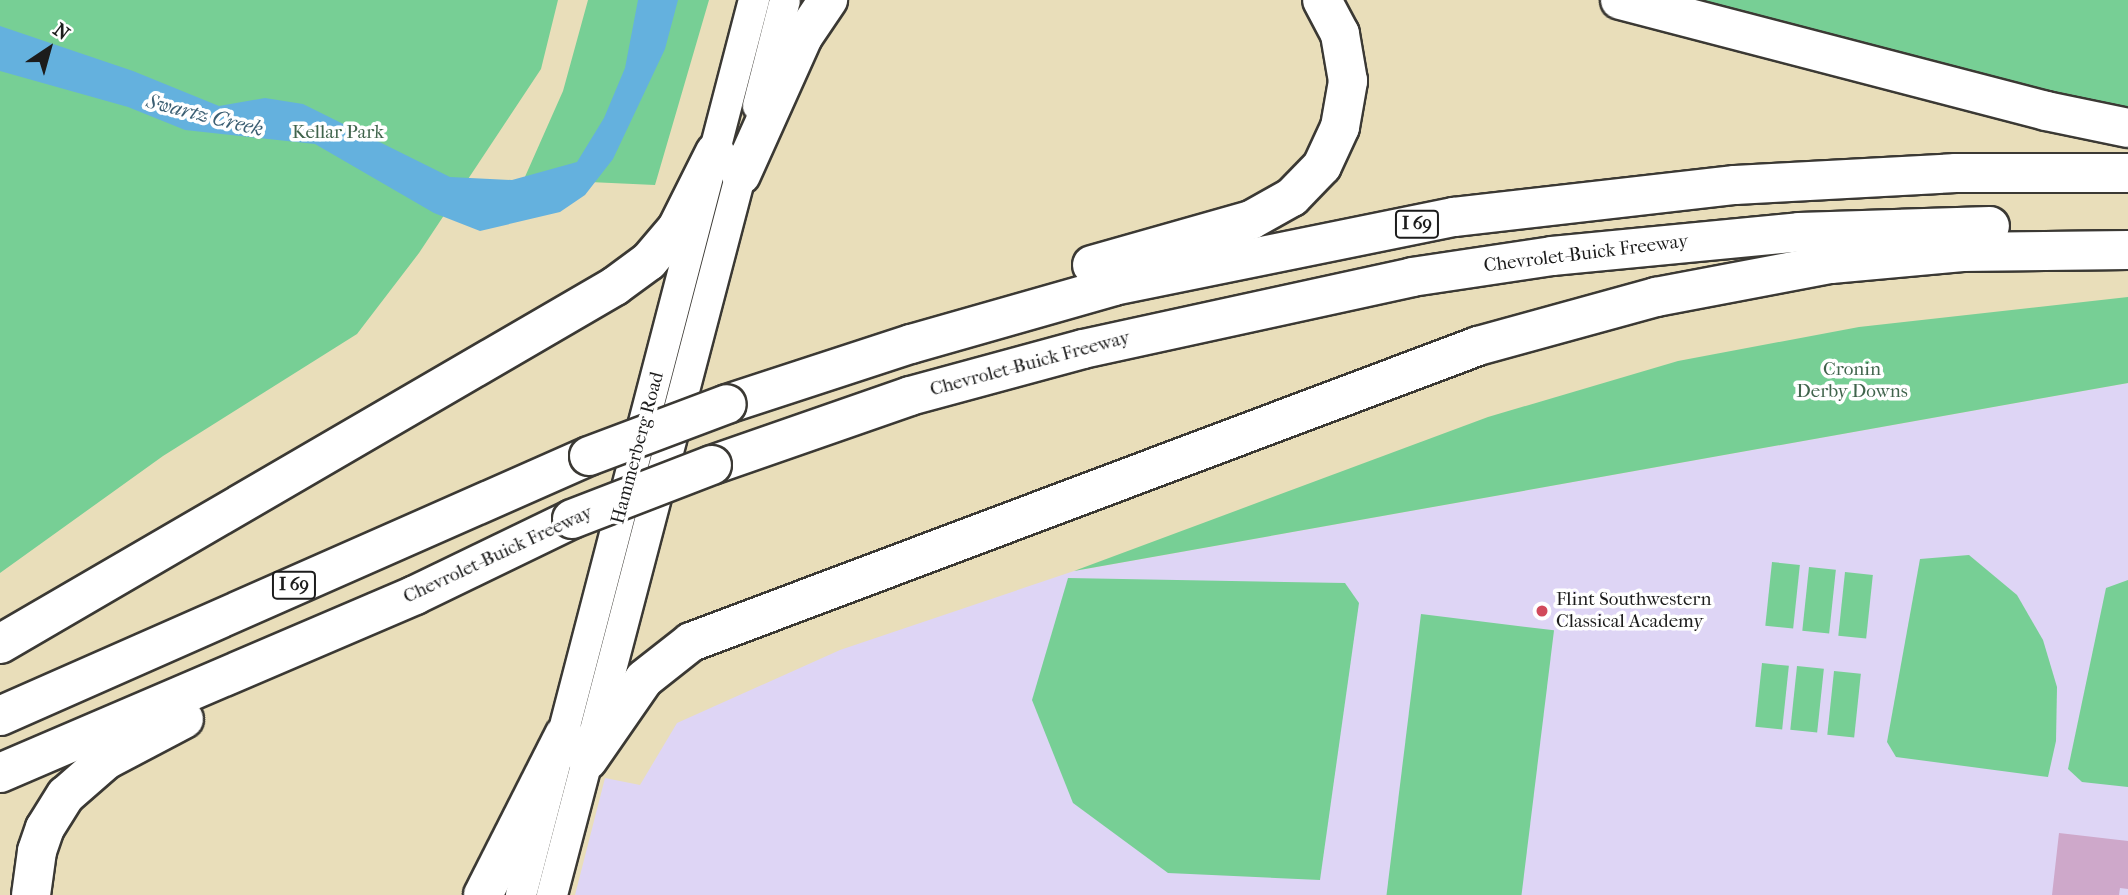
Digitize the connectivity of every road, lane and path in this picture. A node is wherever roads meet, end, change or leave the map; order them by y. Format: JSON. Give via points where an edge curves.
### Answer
{"nodes":[{"id":1,"x":754,"y":0,"type":"edge"},
{"id":2,"x":785,"y":0,"type":"edge"},
{"id":3,"x":828,"y":0,"type":"edge"},
{"id":4,"x":1322,"y":0,"type":"edge"},
{"id":5,"x":1620,"y":0,"type":"edge"},
{"id":6,"x":2128,"y":128,"type":"edge"},
{"id":7,"x":728,"y":163,"type":"junction"},
{"id":8,"x":2128,"y":173,"type":"edge"},
{"id":9,"x":2128,"y":225,"type":"edge"},
{"id":10,"x":2128,"y":250,"type":"edge"},
{"id":11,"x":732,"y":403,"type":"junction"},
{"id":12,"x":415,"y":594,"type":"junction"},
{"id":13,"x":0,"y":644,"type":"edge"},
{"id":14,"x":0,"y":716,"type":"edge"},
{"id":15,"x":576,"y":747,"type":"junction"},
{"id":16,"x":0,"y":773,"type":"edge"},
{"id":17,"x":31,"y":895,"type":"edge"},
{"id":18,"x":483,"y":895,"type":"edge"},
{"id":19,"x":521,"y":895,"type":"edge"},
{"id":20,"x":552,"y":895,"type":"edge"}],
"edges":[{"from":1,"to":7,"type":"street","name":"Hammerberg Road"},
{"from":2,"to":7,"type":"street","name":"Hammerberg Road"},
{"from":3,"to":7,"type":"highway"},
{"from":4,"to":11,"type":"highway","via":[[1346,56],[1347,103],[1333,148],[1292,197],[1215,233],[921,316]]},
{"from":5,"to":6,"type":"highway","via":[[2046,111]]},
{"from":7,"to":13,"type":"highway","via":[[649,261],[615,286]]},
{"from":7,"to":15,"type":"street","name":"Hammerberg Road"},
{"from":8,"to":11,"type":"highway","number":"I 69","via":[[1956,173],[1735,185],[1454,217],[1114,286],[1007,315]]},
{"from":9,"to":12,"type":"highway","name":"Chevrolet-Buick Freeway","bridge":true,"via":[[1799,232],[1552,256],[1412,277],[1163,328],[910,396],[712,465],[572,519]]},
{"from":10,"to":15,"type":"highway","via":[[1962,252],[1831,264],[1656,297],[1478,346],[691,642],[644,679]]},
{"from":11,"to":14,"type":"highway","number":"I 69","bridge":true,"via":[[589,456]]},
{"from":12,"to":16,"type":"highway","name":"Chevrolet-Buick Freeway"},
{"from":12,"to":17,"type":"highway","via":[[316,654],[124,749],[89,773],[66,795],[45,828],[31,873]]},
{"from":15,"to":18,"type":"highway"},
{"from":15,"to":19,"type":"street","name":"Hammerberg Road"},
{"from":15,"to":20,"type":"street","name":"Hammerberg Road"}]}
